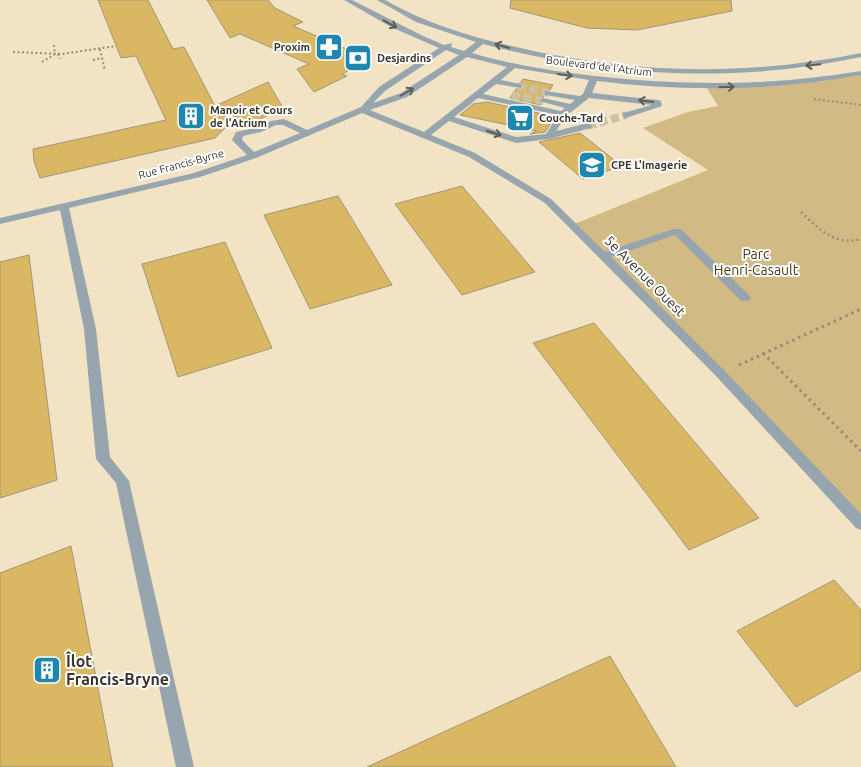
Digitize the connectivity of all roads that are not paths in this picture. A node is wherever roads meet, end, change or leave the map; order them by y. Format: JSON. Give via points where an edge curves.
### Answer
{"nodes":[{"id":1,"x":347,"y":0,"type":"edge"},
{"id":2,"x":380,"y":0,"type":"edge"},
{"id":3,"x":465,"y":37,"type":"junction"},
{"id":4,"x":482,"y":41,"type":"junction"},
{"id":5,"x":445,"y":48,"type":"junction"},
{"id":6,"x":466,"y":54,"type":"junction"},
{"id":7,"x":861,"y":55,"type":"edge"},
{"id":8,"x":514,"y":65,"type":"junction"},
{"id":9,"x":861,"y":72,"type":"edge"},
{"id":10,"x":594,"y":78,"type":"junction"},
{"id":11,"x":495,"y":81,"type":"junction"},
{"id":12,"x":518,"y":86,"type":"tunnel mouth"},
{"id":13,"x":485,"y":88,"type":"junction"},
{"id":14,"x":548,"y":93,"type":"tunnel mouth"},
{"id":15,"x":477,"y":95,"type":"junction"},
{"id":16,"x":512,"y":95,"type":"tunnel mouth"},
{"id":17,"x":584,"y":97,"type":"junction"},
{"id":18,"x":543,"y":101,"type":"tunnel mouth"},
{"id":19,"x":572,"y":107,"type":"junction"},
{"id":20,"x":362,"y":110,"type":"junction"},
{"id":21,"x":563,"y":114,"type":"junction"},
{"id":22,"x":626,"y":115,"type":"tunnel mouth"},
{"id":23,"x":448,"y":118,"type":"junction"},
{"id":24,"x":588,"y":126,"type":"tunnel mouth"},
{"id":25,"x":307,"y":133,"type":"junction"},
{"id":26,"x":425,"y":136,"type":"junction"},
{"id":27,"x":549,"y":136,"type":"junction"},
{"id":28,"x":253,"y":156,"type":"junction"},
{"id":29,"x":64,"y":206,"type":"junction"},
{"id":30,"x":0,"y":222,"type":"edge"},
{"id":31,"x":604,"y":256,"type":"junction"},
{"id":32,"x":745,"y":298,"type":"dead end"},
{"id":33,"x":861,"y":524,"type":"edge"},
{"id":34,"x":185,"y":767,"type":"edge"}],
"edges":[{"from":1,"to":5,"type":"street","name":"Boulevard de l'Atrium","one_way":true,"via":[[393,26]]},
{"from":2,"to":3,"type":"street","name":"Boulevard de l'Atrium","via":[[421,21]]},
{"from":3,"to":4,"type":"street","name":"Boulevard de l'Atrium"},
{"from":3,"to":5,"type":"street","name":"Rue Francis-Byrne"},
{"from":4,"to":6,"type":"street","name":"Rue Francis-Byrne"},
{"from":7,"to":4,"type":"street","name":"Boulevard de l'Atrium","one_way":true,"via":[[822,64],[773,69],[671,70],[586,64]]},
{"from":5,"to":6,"type":"street","name":"Boulevard de l'Atrium"},
{"from":5,"to":20,"type":"street","name":"Rue Francis-Byrne","via":[[382,89]]},
{"from":6,"to":8,"type":"street","name":"Boulevard de l'Atrium"},
{"from":20,"to":6,"type":"street","name":"Rue Francis-Byrne","one_way":true,"via":[[404,95]]},
{"from":8,"to":10,"type":"street","name":"Boulevard de l'Atrium","one_way":true},
{"from":8,"to":11,"type":"street"},
{"from":10,"to":9,"type":"street","name":"Boulevard de l'Atrium","one_way":true,"via":[[707,88],[778,85]]},
{"from":10,"to":17,"type":"street"},
{"from":11,"to":12,"type":"street"},
{"from":11,"to":13,"type":"street"},
{"from":13,"to":15,"type":"street"},
{"from":13,"to":16,"type":"street"},
{"from":14,"to":17,"type":"street"},
{"from":15,"to":21,"type":"street"},
{"from":15,"to":23,"type":"street"},
{"from":17,"to":19,"type":"street"},
{"from":22,"to":17,"type":"street","one_way":true,"via":[[658,106],[658,103]]},
{"from":18,"to":19,"type":"street"},
{"from":19,"to":21,"type":"street"},
{"from":20,"to":25,"type":"street","name":"Rue Francis-Byrne"},
{"from":20,"to":26,"type":"street","name":"5e Avenue Ouest"},
{"from":21,"to":27,"type":"street"},
{"from":23,"to":26,"type":"street"},
{"from":23,"to":27,"type":"street","one_way":true,"via":[[516,140]]},
{"from":24,"to":27,"type":"street"},
{"from":25,"to":28,"type":"street","name":"Rue Francis-Byrne"},
{"from":25,"to":28,"type":"street","via":[[284,122],[239,134],[237,140]]},
{"from":26,"to":31,"type":"street","name":"5e Avenue Ouest","via":[[472,155],[548,201]]},
{"from":28,"to":29,"type":"street","name":"Rue Francis-Byrne","via":[[197,175]]},
{"from":29,"to":30,"type":"street","name":"Rue Francis-Byrne"},
{"from":29,"to":34,"type":"street","via":[[90,329],[103,459],[122,481]]},
{"from":31,"to":32,"type":"street","via":[[677,231]]},
{"from":31,"to":33,"type":"street","name":"5e Avenue Ouest","via":[[720,373]]}]}
